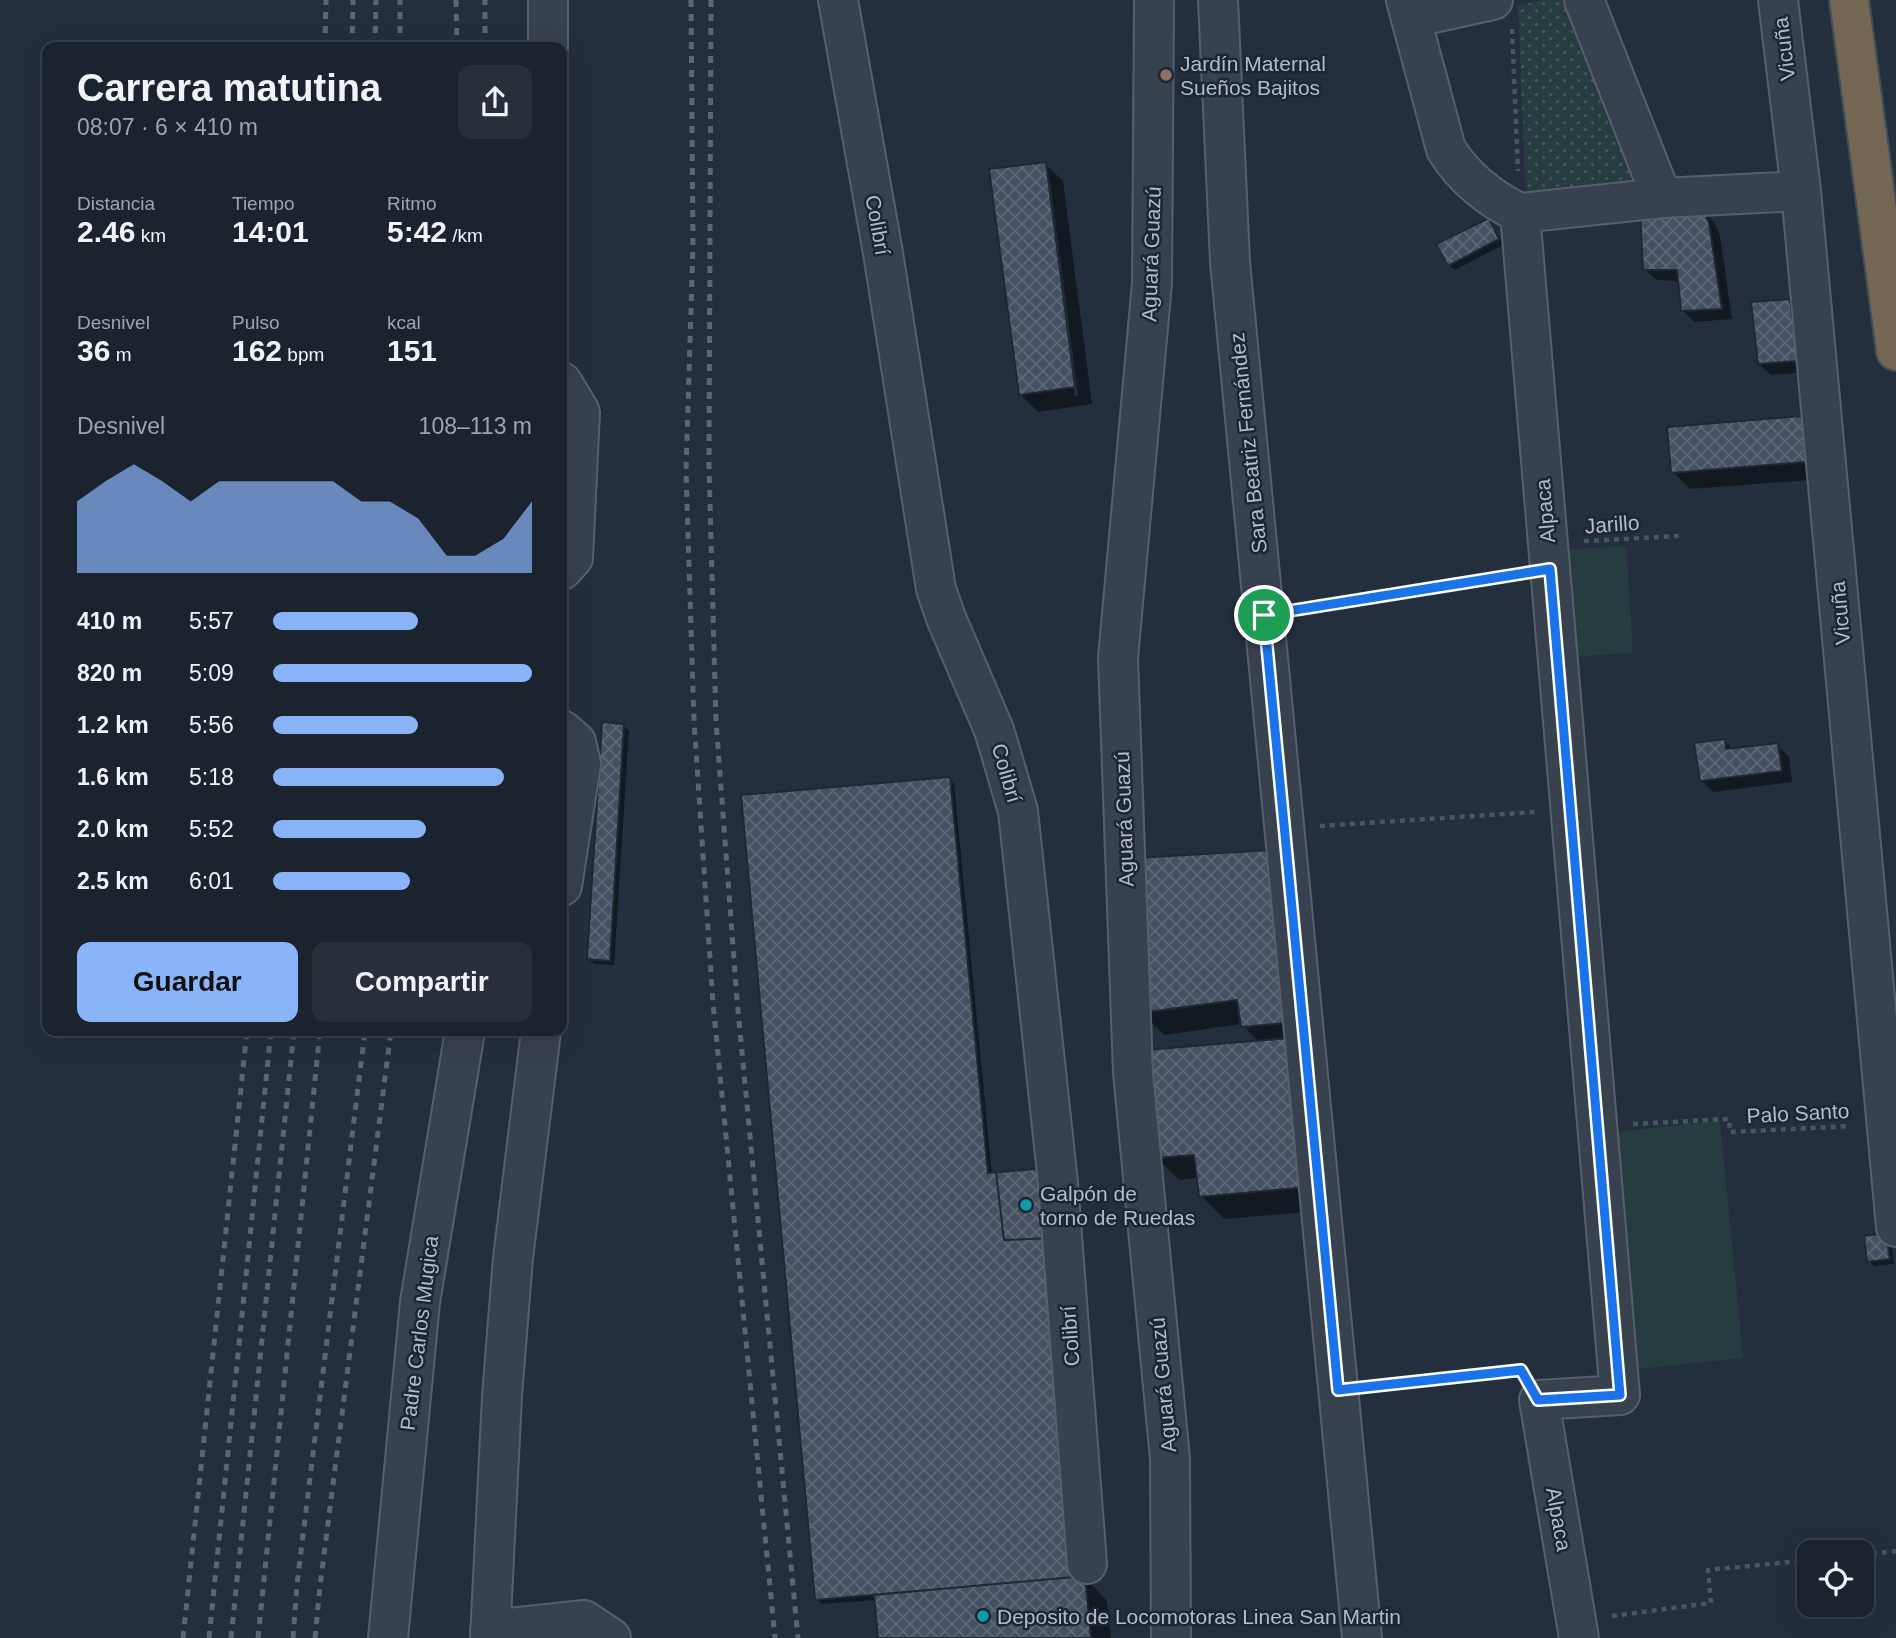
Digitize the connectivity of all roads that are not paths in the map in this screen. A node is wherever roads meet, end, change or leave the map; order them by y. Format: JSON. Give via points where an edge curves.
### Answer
{"nodes":[{"id":1,"x":548,"y":0,"type":"edge"},
{"id":2,"x":838,"y":0,"type":"edge"},
{"id":3,"x":1154,"y":0,"type":"edge"},
{"id":4,"x":1218,"y":0,"type":"edge"},
{"id":5,"x":1584,"y":0,"type":"edge"},
{"id":6,"x":1778,"y":0,"type":"edge"},
{"id":7,"x":1849,"y":0,"type":"edge"},
{"id":8,"x":1409,"y":9,"type":"edge"},
{"id":9,"x":1502,"y":13,"type":"edge"},
{"id":10,"x":548,"y":42,"type":"edge"},
{"id":11,"x":1801,"y":191,"type":"junction"},
{"id":12,"x":1662,"y":198,"type":"junction"},
{"id":13,"x":1520,"y":214,"type":"junction"},
{"id":14,"x":1896,"y":351,"type":"edge"},
{"id":15,"x":567,"y":390,"type":"edge"},
{"id":16,"x":567,"y":565,"type":"edge"},
{"id":17,"x":567,"y":734,"type":"edge"},
{"id":18,"x":567,"y":854,"type":"edge"},
{"id":19,"x":464,"y":1036,"type":"edge"},
{"id":20,"x":540,"y":1036,"type":"edge"},
{"id":21,"x":1896,"y":1227,"type":"edge"},
{"id":22,"x":1087,"y":1564,"type":"dead end"},
{"id":23,"x":1577,"y":1630,"type":"edge"},
{"id":24,"x":490,"y":1634,"type":"edge"},
{"id":25,"x":388,"y":1638,"type":"edge"},
{"id":26,"x":611,"y":1638,"type":"edge"},
{"id":27,"x":1171,"y":1638,"type":"edge"},
{"id":28,"x":1362,"y":1638,"type":"edge"}],
"edges":[{"from":1,"to":10,"type":"street"},
{"from":2,"to":22,"type":"street","name":"Colibrí","via":[[936,589],[994,730],[1018,811],[1058,1183]]},
{"from":3,"to":27,"type":"street","name":"Aguará Guazú","via":[[1153,283],[1118,658],[1133,1073],[1170,1459]]},
{"from":4,"to":28,"type":"street","name":"Sara Beatriz Fernández","via":[[1230,262]]},
{"from":5,"to":12,"type":"street"},
{"from":6,"to":11,"type":"street","name":"Vicuña"},
{"from":7,"to":14,"type":"highway"},
{"from":8,"to":9,"type":"street"},
{"from":8,"to":13,"type":"street","via":[[1446,149],[1491,197]]},
{"from":11,"to":12,"type":"street"},
{"from":11,"to":21,"type":"street","name":"Vicuña"},
{"from":12,"to":13,"type":"street"},
{"from":13,"to":23,"type":"street","name":"Alpaca","via":[[1620,1395],[1538,1400]]},
{"from":15,"to":16,"type":"street","via":[[580,412],[573,558]]},
{"from":17,"to":18,"type":"street","via":[[576,742],[581,764]]},
{"from":19,"to":25,"type":"street","name":"Padre Carlos Mugica","via":[[420,1301]]},
{"from":20,"to":24,"type":"street","via":[[513,1258]]},
{"from":24,"to":26,"type":"street","via":[[584,1620]]}]}
